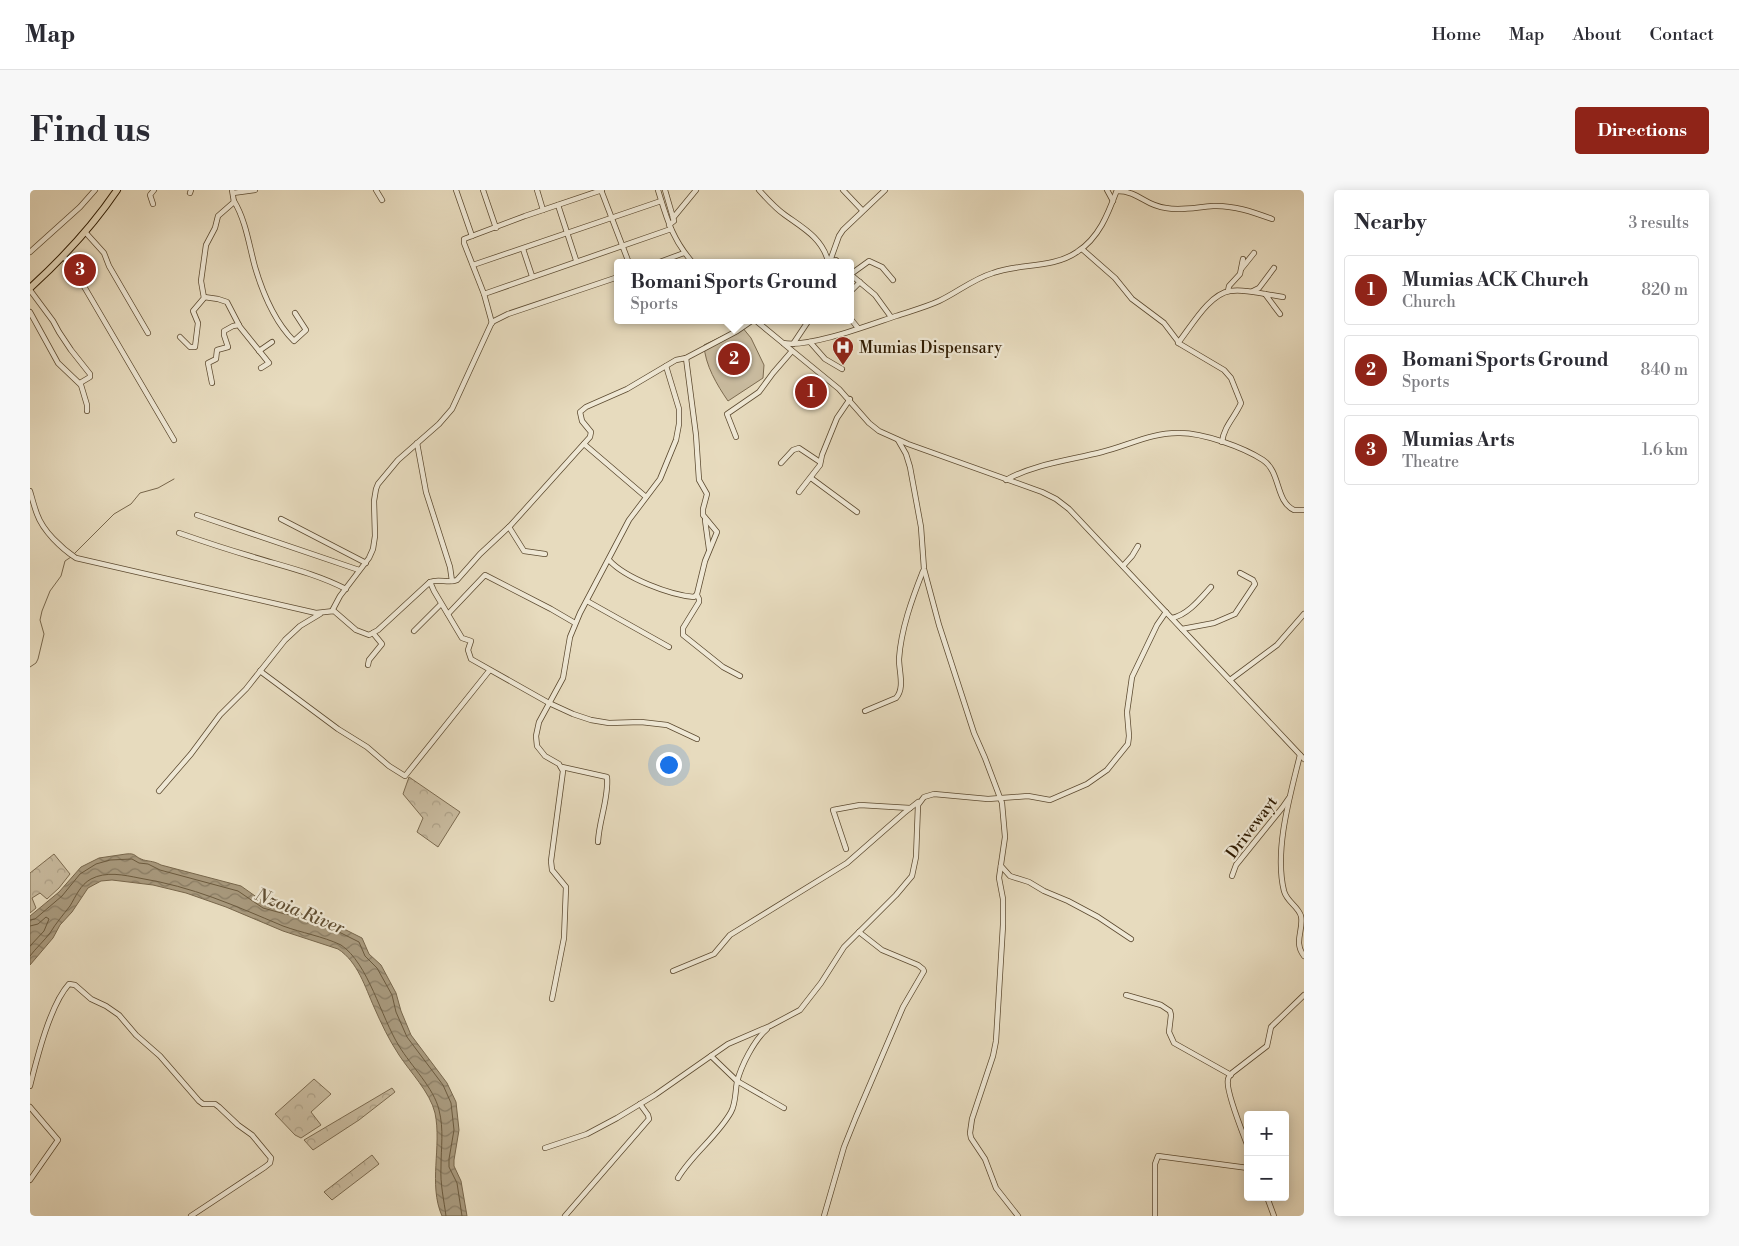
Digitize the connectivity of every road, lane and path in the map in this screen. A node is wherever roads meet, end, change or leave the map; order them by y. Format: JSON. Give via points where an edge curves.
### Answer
{"nodes":[{"id":1,"x":95,"y":190,"type":"edge"},
{"id":2,"x":117,"y":190,"type":"edge"},
{"id":3,"x":154,"y":190,"type":"edge"},
{"id":4,"x":255,"y":190,"type":"edge"},
{"id":5,"x":376,"y":190,"type":"edge"},
{"id":6,"x":456,"y":190,"type":"edge"},
{"id":7,"x":483,"y":190,"type":"edge"},
{"id":8,"x":537,"y":190,"type":"edge"},
{"id":9,"x":601,"y":190,"type":"edge"},
{"id":10,"x":658,"y":190,"type":"edge"},
{"id":11,"x":665,"y":190,"type":"edge"},
{"id":12,"x":702,"y":190,"type":"edge"},
{"id":13,"x":761,"y":190,"type":"edge"},
{"id":14,"x":843,"y":190,"type":"edge"},
{"id":15,"x":885,"y":190,"type":"edge"},
{"id":16,"x":1107,"y":190,"type":"edge"},
{"id":17,"x":232,"y":191,"type":"edge"},
{"id":18,"x":1117,"y":191,"type":"edge"},
{"id":19,"x":694,"y":192,"type":"edge"},
{"id":20,"x":382,"y":200,"type":"dead end"},
{"id":21,"x":1113,"y":200,"type":"junction"},
{"id":22,"x":234,"y":201,"type":"junction"},
{"id":23,"x":661,"y":201,"type":"junction"},
{"id":24,"x":153,"y":204,"type":"dead end"},
{"id":25,"x":558,"y":205,"type":"junction"},
{"id":26,"x":543,"y":210,"type":"junction"},
{"id":27,"x":862,"y":210,"type":"junction"},
{"id":28,"x":612,"y":218,"type":"junction"},
{"id":29,"x":673,"y":218,"type":"junction"},
{"id":30,"x":1272,"y":219,"type":"dead end"},
{"id":31,"x":670,"y":227,"type":"junction"},
{"id":32,"x":496,"y":228,"type":"junction"},
{"id":33,"x":86,"y":232,"type":"junction"},
{"id":34,"x":567,"y":234,"type":"junction"},
{"id":35,"x":472,"y":236,"type":"junction"},
{"id":36,"x":622,"y":245,"type":"junction"},
{"id":37,"x":1082,"y":248,"type":"junction"},
{"id":38,"x":523,"y":249,"type":"junction"},
{"id":39,"x":30,"y":252,"type":"edge"},
{"id":40,"x":684,"y":253,"type":"junction"},
{"id":41,"x":1254,"y":253,"type":"dead end"},
{"id":42,"x":64,"y":257,"type":"junction"},
{"id":43,"x":627,"y":259,"type":"edge"},
{"id":44,"x":668,"y":259,"type":"edge"},
{"id":45,"x":689,"y":259,"type":"edge"},
{"id":46,"x":827,"y":259,"type":"edge"},
{"id":47,"x":829,"y":259,"type":"edge"},
{"id":48,"x":1243,"y":259,"type":"dead end"},
{"id":49,"x":576,"y":260,"type":"junction"},
{"id":50,"x":473,"y":265,"type":"junction"},
{"id":51,"x":1242,"y":268,"type":"junction"},
{"id":52,"x":1274,"y":268,"type":"dead end"},
{"id":53,"x":854,"y":272,"type":"edge"},
{"id":54,"x":532,"y":276,"type":"junction"},
{"id":55,"x":854,"y":277,"type":"edge"},
{"id":56,"x":614,"y":278,"type":"edge"},
{"id":57,"x":893,"y":280,"type":"dead end"},
{"id":58,"x":860,"y":282,"type":"junction"},
{"id":59,"x":854,"y":288,"type":"edge"},
{"id":60,"x":30,"y":289,"type":"edge"},
{"id":61,"x":1228,"y":291,"type":"junction"},
{"id":62,"x":1252,"y":291,"type":"junction"},
{"id":63,"x":484,"y":294,"type":"junction"},
{"id":64,"x":1265,"y":294,"type":"junction"},
{"id":65,"x":34,"y":296,"type":"junction"},
{"id":66,"x":204,"y":297,"type":"junction"},
{"id":67,"x":1283,"y":297,"type":"dead end"},
{"id":68,"x":30,"y":300,"type":"edge"},
{"id":69,"x":30,"y":312,"type":"edge"},
{"id":70,"x":294,"y":314,"type":"dead end"},
{"id":71,"x":1280,"y":314,"type":"dead end"},
{"id":72,"x":891,"y":317,"type":"junction"},
{"id":73,"x":492,"y":323,"type":"junction"},
{"id":74,"x":854,"y":323,"type":"edge"},
{"id":75,"x":748,"y":324,"type":"edge"},
{"id":76,"x":759,"y":324,"type":"edge"},
{"id":77,"x":806,"y":324,"type":"edge"},
{"id":78,"x":239,"y":325,"type":"junction"},
{"id":79,"x":858,"y":328,"type":"junction"},
{"id":80,"x":148,"y":333,"type":"dead end"},
{"id":81,"x":180,"y":337,"type":"dead end"},
{"id":82,"x":272,"y":342,"type":"dead end"},
{"id":83,"x":810,"y":342,"type":"junction"},
{"id":84,"x":1178,"y":343,"type":"junction"},
{"id":85,"x":784,"y":344,"type":"junction"},
{"id":86,"x":793,"y":344,"type":"junction"},
{"id":87,"x":259,"y":351,"type":"junction"},
{"id":88,"x":792,"y":351,"type":"junction"},
{"id":89,"x":686,"y":358,"type":"junction"},
{"id":90,"x":666,"y":366,"type":"junction"},
{"id":91,"x":261,"y":368,"type":"dead end"},
{"id":92,"x":842,"y":369,"type":"dead end"},
{"id":93,"x":80,"y":383,"type":"junction"},
{"id":94,"x":212,"y":383,"type":"dead end"},
{"id":95,"x":850,"y":399,"type":"junction"},
{"id":96,"x":87,"y":411,"type":"dead end"},
{"id":97,"x":736,"y":437,"type":"dead end"},
{"id":98,"x":174,"y":440,"type":"dead end"},
{"id":99,"x":898,"y":440,"type":"junction"},
{"id":100,"x":1222,"y":442,"type":"junction"},
{"id":101,"x":417,"y":443,"type":"junction"},
{"id":102,"x":584,"y":444,"type":"junction"},
{"id":103,"x":820,"y":462,"type":"junction"},
{"id":104,"x":781,"y":463,"type":"dead end"},
{"id":105,"x":811,"y":478,"type":"junction"},
{"id":106,"x":1006,"y":480,"type":"junction"},
{"id":107,"x":30,"y":490,"type":"edge"},
{"id":108,"x":799,"y":492,"type":"dead end"},
{"id":109,"x":646,"y":497,"type":"junction"},
{"id":110,"x":1304,"y":510,"type":"edge"},
{"id":111,"x":857,"y":512,"type":"dead end"},
{"id":112,"x":197,"y":515,"type":"dead end"},
{"id":113,"x":281,"y":519,"type":"dead end"},
{"id":114,"x":705,"y":519,"type":"junction"},
{"id":115,"x":509,"y":527,"type":"junction"},
{"id":116,"x":179,"y":533,"type":"dead end"},
{"id":117,"x":1138,"y":546,"type":"dead end"},
{"id":118,"x":710,"y":550,"type":"junction"},
{"id":119,"x":545,"y":554,"type":"dead end"},
{"id":120,"x":609,"y":560,"type":"junction"},
{"id":121,"x":366,"y":562,"type":"junction"},
{"id":122,"x":1123,"y":566,"type":"junction"},
{"id":123,"x":360,"y":570,"type":"junction"},
{"id":124,"x":924,"y":570,"type":"junction"},
{"id":125,"x":1240,"y":574,"type":"dead end"},
{"id":126,"x":430,"y":582,"type":"junction"},
{"id":127,"x":452,"y":582,"type":"junction"},
{"id":128,"x":1211,"y":587,"type":"dead end"},
{"id":129,"x":346,"y":589,"type":"junction"},
{"id":130,"x":696,"y":595,"type":"junction"},
{"id":131,"x":587,"y":601,"type":"junction"},
{"id":132,"x":441,"y":604,"type":"junction"},
{"id":133,"x":332,"y":611,"type":"junction"},
{"id":134,"x":1166,"y":612,"type":"junction"},
{"id":135,"x":320,"y":614,"type":"junction"},
{"id":136,"x":448,"y":614,"type":"junction"},
{"id":137,"x":1304,"y":614,"type":"edge"},
{"id":138,"x":1172,"y":618,"type":"junction"},
{"id":139,"x":575,"y":623,"type":"junction"},
{"id":140,"x":1182,"y":630,"type":"junction"},
{"id":141,"x":414,"y":631,"type":"dead end"},
{"id":142,"x":373,"y":634,"type":"junction"},
{"id":143,"x":669,"y":647,"type":"dead end"},
{"id":144,"x":368,"y":665,"type":"dead end"},
{"id":145,"x":260,"y":671,"type":"junction"},
{"id":146,"x":489,"y":671,"type":"junction"},
{"id":147,"x":740,"y":676,"type":"dead end"},
{"id":148,"x":1230,"y":680,"type":"junction"},
{"id":149,"x":549,"y":703,"type":"junction"},
{"id":150,"x":865,"y":711,"type":"dead end"},
{"id":151,"x":697,"y":739,"type":"dead end"},
{"id":152,"x":1302,"y":757,"type":"edge"},
{"id":153,"x":562,"y":767,"type":"junction"},
{"id":154,"x":159,"y":791,"type":"dead end"},
{"id":155,"x":1291,"y":795,"type":"junction"},
{"id":156,"x":1000,"y":798,"type":"junction"},
{"id":157,"x":918,"y":802,"type":"junction"},
{"id":158,"x":910,"y":808,"type":"junction"},
{"id":159,"x":598,"y":842,"type":"dead end"},
{"id":160,"x":846,"y":849,"type":"dead end"},
{"id":161,"x":1001,"y":866,"type":"junction"},
{"id":162,"x":1232,"y":876,"type":"dead end"},
{"id":163,"x":859,"y":932,"type":"junction"},
{"id":164,"x":1131,"y":939,"type":"dead end"},
{"id":165,"x":1304,"y":956,"type":"edge"},
{"id":166,"x":673,"y":972,"type":"dead end"},
{"id":167,"x":1126,"y":994,"type":"dead end"},
{"id":168,"x":1304,"y":995,"type":"edge"},
{"id":169,"x":552,"y":1000,"type":"dead end"},
{"id":170,"x":770,"y":1026,"type":"junction"},
{"id":171,"x":711,"y":1056,"type":"junction"},
{"id":172,"x":1231,"y":1074,"type":"junction"},
{"id":173,"x":737,"y":1080,"type":"junction"},
{"id":174,"x":30,"y":1086,"type":"edge"},
{"id":175,"x":640,"y":1104,"type":"junction"},
{"id":176,"x":30,"y":1107,"type":"edge"},
{"id":177,"x":784,"y":1108,"type":"dead end"},
{"id":178,"x":1244,"y":1136,"type":"edge"},
{"id":179,"x":545,"y":1148,"type":"dead end"},
{"id":180,"x":1244,"y":1167,"type":"edge"},
{"id":181,"x":678,"y":1178,"type":"dead end"},
{"id":182,"x":30,"y":1180,"type":"edge"},
{"id":183,"x":1268,"y":1201,"type":"edge"},
{"id":184,"x":191,"y":1216,"type":"edge"},
{"id":185,"x":565,"y":1216,"type":"edge"},
{"id":186,"x":824,"y":1216,"type":"edge"},
{"id":187,"x":1018,"y":1216,"type":"edge"},
{"id":188,"x":1155,"y":1216,"type":"edge"},
{"id":189,"x":1274,"y":1216,"type":"edge"}],
"edges":[{"from":1,"to":39,"type":"street"},
{"from":2,"to":33,"type":"highway"},
{"from":3,"to":24,"type":"street","via":[[150,195]]},
{"from":4,"to":17,"type":"street"},
{"from":5,"to":20,"type":"street"},
{"from":6,"to":35,"type":"street"},
{"from":7,"to":32,"type":"street"},
{"from":8,"to":26,"type":"street"},
{"from":9,"to":25,"type":"street"},
{"from":9,"to":28,"type":"street"},
{"from":10,"to":23,"type":"street"},
{"from":11,"to":29,"type":"street"},
{"from":12,"to":19,"type":"street"},
{"from":13,"to":46,"type":"street","via":[[784,214],[810,232]]},
{"from":14,"to":27,"type":"street"},
{"from":15,"to":27,"type":"street"},
{"from":16,"to":21,"type":"street"},
{"from":17,"to":22,"type":"street"},
{"from":18,"to":21,"type":"street"},
{"from":18,"to":30,"type":"street","via":[[1130,192],[1166,208],[1223,206]]},
{"from":19,"to":29,"type":"street"},
{"from":21,"to":37,"type":"street","via":[[1098,232]]},
{"from":22,"to":66,"type":"street","via":[[218,216],[206,245],[201,282]]},
{"from":22,"to":70,"type":"street","via":[[270,307],[294,341],[306,330]]},
{"from":23,"to":28,"type":"street"},
{"from":23,"to":31,"type":"street"},
{"from":25,"to":26,"type":"street"},
{"from":25,"to":34,"type":"street"},
{"from":26,"to":32,"type":"street"},
{"from":27,"to":47,"type":"street","via":[[841,232]]},
{"from":28,"to":34,"type":"street"},
{"from":28,"to":36,"type":"street"},
{"from":29,"to":31,"type":"street"},
{"from":31,"to":36,"type":"street"},
{"from":31,"to":40,"type":"street"},
{"from":32,"to":35,"type":"street"},
{"from":33,"to":42,"type":"highway"},
{"from":33,"to":80,"type":"street","via":[[104,253]]},
{"from":34,"to":38,"type":"street"},
{"from":34,"to":49,"type":"street"},
{"from":35,"to":50,"type":"street","via":[[463,242]]},
{"from":36,"to":43,"type":"street"},
{"from":36,"to":49,"type":"street"},
{"from":37,"to":72,"type":"street","via":[[1056,262],[989,274],[937,302]]},
{"from":37,"to":84,"type":"street","via":[[1115,278],[1132,299],[1164,323]]},
{"from":38,"to":50,"type":"street"},
{"from":38,"to":54,"type":"street"},
{"from":40,"to":44,"type":"street"},
{"from":40,"to":45,"type":"street"},
{"from":41,"to":51,"type":"street"},
{"from":42,"to":60,"type":"highway"},
{"from":42,"to":98,"type":"street","via":[[82,282]]},
{"from":48,"to":51,"type":"street"},
{"from":49,"to":54,"type":"street"},
{"from":50,"to":63,"type":"street"},
{"from":51,"to":61,"type":"street"},
{"from":52,"to":62,"type":"street","via":[[1259,288]]},
{"from":53,"to":57,"type":"street","via":[[868,261],[882,267]]},
{"from":54,"to":63,"type":"street"},
{"from":55,"to":58,"type":"street"},
{"from":56,"to":73,"type":"street","via":[[508,314]]},
{"from":58,"to":59,"type":"street"},
{"from":58,"to":72,"type":"street"},
{"from":60,"to":65,"type":"street"},
{"from":61,"to":62,"type":"street"},
{"from":61,"to":84,"type":"street","via":[[1210,302]]},
{"from":62,"to":64,"type":"street"},
{"from":63,"to":73,"type":"street"},
{"from":64,"to":67,"type":"street"},
{"from":64,"to":71,"type":"street"},
{"from":65,"to":68,"type":"street"},
{"from":65,"to":93,"type":"street","via":[[90,374]]},
{"from":66,"to":78,"type":"street","via":[[226,301]]},
{"from":66,"to":81,"type":"street","via":[[192,311],[198,321],[195,347]]},
{"from":69,"to":93,"type":"street","via":[[58,363]]},
{"from":72,"to":79,"type":"street"},
{"from":73,"to":101,"type":"street","via":[[456,403],[443,420]]},
{"from":74,"to":79,"type":"street"},
{"from":75,"to":89,"type":"street"},
{"from":76,"to":85,"type":"street"},
{"from":77,"to":86,"type":"street"},
{"from":78,"to":87,"type":"street"},
{"from":78,"to":94,"type":"street","via":[[224,330],[228,346],[217,350],[216,359],[207,364]]},
{"from":79,"to":83,"type":"street"},
{"from":82,"to":87,"type":"street"},
{"from":83,"to":86,"type":"street"},
{"from":83,"to":92,"type":"street","via":[[826,359]]},
{"from":84,"to":100,"type":"street","via":[[1222,368],[1234,385],[1241,404],[1229,421]]},
{"from":85,"to":86,"type":"street"},
{"from":85,"to":88,"type":"street"},
{"from":87,"to":91,"type":"street","via":[[269,363]]},
{"from":88,"to":95,"type":"street"},
{"from":88,"to":97,"type":"street","via":[[760,392],[727,414]]},
{"from":89,"to":90,"type":"street"},
{"from":89,"to":114,"type":"street","via":[[700,480],[707,492],[703,509]]},
{"from":90,"to":102,"type":"street","via":[[580,412],[582,421],[591,432]]},
{"from":90,"to":109,"type":"street","via":[[679,409],[680,424],[667,465]]},
{"from":93,"to":96,"type":"street"},
{"from":95,"to":99,"type":"street","via":[[874,427]]},
{"from":95,"to":103,"type":"street","via":[[837,418]]},
{"from":99,"to":106,"type":"street"},
{"from":99,"to":124,"type":"street","via":[[910,467],[921,527]]},
{"from":100,"to":106,"type":"street","via":[[1191,434],[1165,434],[1038,468]]},
{"from":100,"to":110,"type":"street","via":[[1265,462],[1274,474],[1285,504],[1294,510]]},
{"from":101,"to":121,"type":"street","via":[[391,467],[376,489],[375,543]]},
{"from":101,"to":127,"type":"street","via":[[426,492]]},
{"from":102,"to":109,"type":"street"},
{"from":102,"to":115,"type":"street"},
{"from":103,"to":104,"type":"street","via":[[799,448]]},
{"from":103,"to":105,"type":"street"},
{"from":105,"to":108,"type":"street"},
{"from":105,"to":111,"type":"street"},
{"from":106,"to":122,"type":"street","via":[[1042,492],[1062,503]]},
{"from":107,"to":135,"type":"street","via":[[44,525],[57,542],[76,558]]},
{"from":109,"to":120,"type":"street","via":[[629,520]]},
{"from":112,"to":123,"type":"street"},
{"from":113,"to":121,"type":"street"},
{"from":114,"to":118,"type":"street"},
{"from":114,"to":118,"type":"street","via":[[717,532]]},
{"from":115,"to":119,"type":"street","via":[[524,551]]},
{"from":115,"to":127,"type":"street"},
{"from":116,"to":129,"type":"street","via":[[294,568]]},
{"from":117,"to":122,"type":"street"},
{"from":118,"to":130,"type":"street"},
{"from":120,"to":130,"type":"street","via":[[621,570],[658,587],[687,596]]},
{"from":120,"to":131,"type":"street"},
{"from":121,"to":123,"type":"street"},
{"from":122,"to":134,"type":"street"},
{"from":123,"to":129,"type":"street"},
{"from":124,"to":150,"type":"street","via":[[907,618],[900,657],[899,694]]},
{"from":124,"to":156,"type":"street","via":[[952,667]]},
{"from":125,"to":140,"type":"street","via":[[1255,584],[1235,614],[1214,623]]},
{"from":126,"to":127,"type":"street"},
{"from":126,"to":132,"type":"street"},
{"from":126,"to":142,"type":"street"},
{"from":128,"to":138,"type":"street","via":[[1197,603]]},
{"from":129,"to":133,"type":"street"},
{"from":130,"to":147,"type":"street","via":[[699,602],[683,628],[683,635],[723,667]]},
{"from":131,"to":139,"type":"street"},
{"from":131,"to":143,"type":"street"},
{"from":132,"to":136,"type":"street"},
{"from":132,"to":141,"type":"street"},
{"from":133,"to":135,"type":"street"},
{"from":133,"to":142,"type":"street","via":[[362,633]]},
{"from":134,"to":138,"type":"street"},
{"from":134,"to":156,"type":"street","via":[[1134,672],[1127,712],[1129,740],[1111,766],[1095,779],[1051,800],[1028,796]]},
{"from":135,"to":145,"type":"street","via":[[290,635]]},
{"from":136,"to":139,"type":"street","via":[[485,575]]},
{"from":136,"to":146,"type":"street","via":[[462,638],[471,641],[470,659]]},
{"from":137,"to":148,"type":"street","via":[[1277,645]]},
{"from":138,"to":140,"type":"street"},
{"from":139,"to":149,"type":"street","via":[[563,678]]},
{"from":140,"to":148,"type":"street"},
{"from":142,"to":144,"type":"street","via":[[382,644]]},
{"from":145,"to":146,"type":"street","via":[[404,776]]},
{"from":145,"to":154,"type":"street"},
{"from":146,"to":149,"type":"street"},
{"from":148,"to":152,"type":"street"},
{"from":149,"to":151,"type":"street","via":[[591,720],[667,725]]},
{"from":149,"to":153,"type":"street","via":[[539,722],[536,742],[541,752]]},
{"from":152,"to":155,"type":"street"},
{"from":153,"to":159,"type":"street","via":[[608,777]]},
{"from":153,"to":169,"type":"street","via":[[564,774],[551,866],[566,887],[565,928]]},
{"from":155,"to":162,"type":"street","name":"Drivewayt","via":[[1236,865]]},
{"from":155,"to":165,"type":"street","via":[[1282,847],[1282,876],[1286,897],[1301,916],[1298,945]]},
{"from":156,"to":157,"type":"street","via":[[934,794]]},
{"from":156,"to":161,"type":"street","via":[[1005,829]]},
{"from":157,"to":158,"type":"street"},
{"from":157,"to":163,"type":"street","via":[[912,876]]},
{"from":158,"to":160,"type":"street","via":[[860,805],[833,810]]},
{"from":158,"to":166,"type":"street","via":[[847,863],[730,935],[714,954]]},
{"from":161,"to":164,"type":"street","via":[[1010,876],[1068,901]]},
{"from":161,"to":187,"type":"street","via":[[999,878],[1004,925],[996,1041],[970,1133],[996,1188]]},
{"from":163,"to":170,"type":"street","via":[[844,947],[800,1010]]},
{"from":163,"to":186,"type":"street","via":[[882,950],[918,965],[924,971],[903,1007],[856,1117]]},
{"from":167,"to":172,"type":"street","via":[[1169,1010],[1169,1034],[1174,1043]]},
{"from":168,"to":172,"type":"street","via":[[1271,1027],[1267,1046]]},
{"from":170,"to":171,"type":"street","via":[[735,1040]]},
{"from":170,"to":173,"type":"street","via":[[756,1040]]},
{"from":171,"to":173,"type":"street"},
{"from":171,"to":175,"type":"street"},
{"from":172,"to":178,"type":"street","via":[[1228,1085]]},
{"from":173,"to":177,"type":"street"},
{"from":173,"to":181,"type":"street","via":[[730,1113]]},
{"from":174,"to":184,"type":"street","via":[[47,1027],[69,984],[116,1013],[160,1056],[198,1101],[219,1106],[252,1135],[271,1158],[265,1167]]},
{"from":175,"to":179,"type":"street","via":[[587,1134]]},
{"from":175,"to":185,"type":"street","via":[[650,1117],[648,1120]]},
{"from":176,"to":182,"type":"street","via":[[58,1140]]},
{"from":180,"to":188,"type":"street","via":[[1158,1156],[1155,1164]]},
{"from":183,"to":189,"type":"street"}]}
